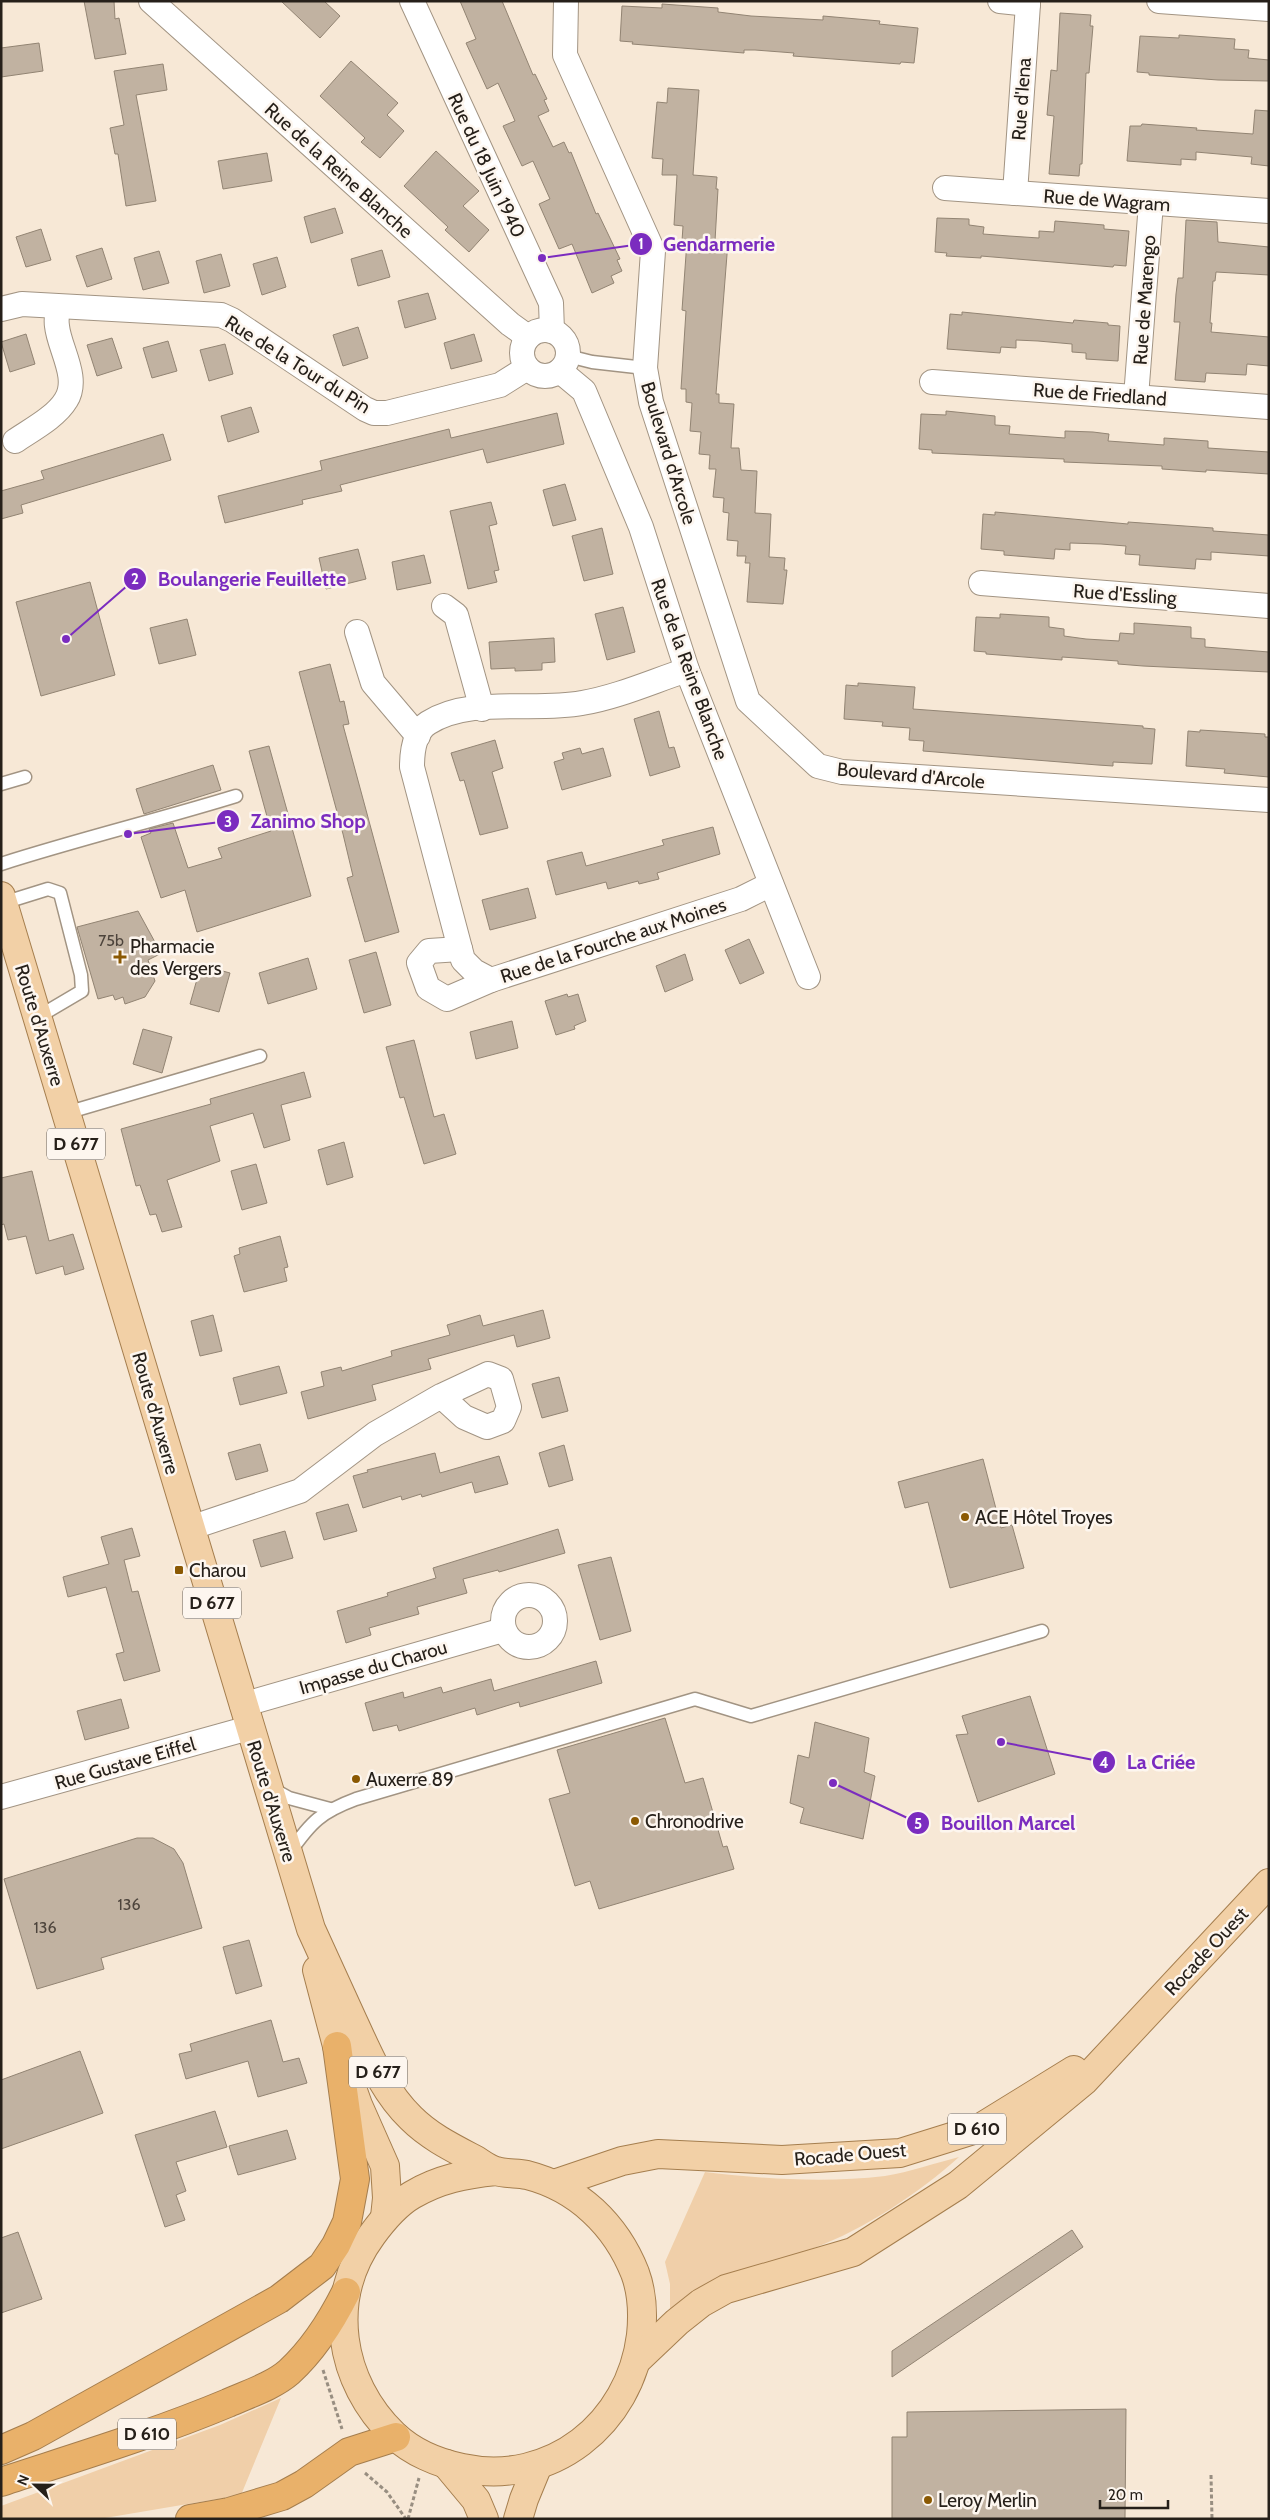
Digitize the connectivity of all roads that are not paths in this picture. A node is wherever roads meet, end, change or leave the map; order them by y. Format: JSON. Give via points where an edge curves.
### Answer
{"nodes":[{"id":1,"x":151,"y":1,"type":"edge"},
{"id":2,"x":412,"y":1,"type":"edge"},
{"id":3,"x":566,"y":1,"type":"edge"},
{"id":4,"x":1000,"y":1,"type":"edge"},
{"id":5,"x":1159,"y":1,"type":"edge"},
{"id":6,"x":1028,"y":3,"type":"edge"},
{"id":7,"x":1269,"y":9,"type":"edge"},
{"id":8,"x":945,"y":188,"type":"dead end"},
{"id":9,"x":1015,"y":194,"type":"junction"},
{"id":10,"x":1151,"y":203,"type":"junction"},
{"id":11,"x":1269,"y":211,"type":"edge"},
{"id":12,"x":58,"y":306,"type":"junction"},
{"id":13,"x":1,"y":309,"type":"edge"},
{"id":14,"x":552,"y":331,"type":"junction"},
{"id":15,"x":528,"y":337,"type":"junction"},
{"id":16,"x":564,"y":364,"type":"junction"},
{"id":17,"x":527,"y":368,"type":"junction"},
{"id":18,"x":644,"y":368,"type":"junction"},
{"id":19,"x":932,"y":382,"type":"dead end"},
{"id":20,"x":1136,"y":397,"type":"junction"},
{"id":21,"x":1269,"y":407,"type":"edge"},
{"id":22,"x":15,"y":441,"type":"dead end"},
{"id":23,"x":981,"y":583,"type":"dead end"},
{"id":24,"x":444,"y":606,"type":"dead end"},
{"id":25,"x":1269,"y":606,"type":"edge"},
{"id":26,"x":357,"y":632,"type":"dead end"},
{"id":27,"x":687,"y":670,"type":"junction"},
{"id":28,"x":482,"y":708,"type":"junction"},
{"id":29,"x":418,"y":736,"type":"junction"},
{"id":30,"x":25,"y":777,"type":"dead end"},
{"id":31,"x":1,"y":784,"type":"edge"},
{"id":32,"x":236,"y":796,"type":"dead end"},
{"id":33,"x":1269,"y":800,"type":"edge"},
{"id":34,"x":1,"y":864,"type":"edge"},
{"id":35,"x":771,"y":884,"type":"junction"},
{"id":36,"x":2,"y":900,"type":"edge"},
{"id":37,"x":460,"y":948,"type":"junction"},
{"id":38,"x":808,"y":976,"type":"dead end"},
{"id":39,"x":491,"y":980,"type":"junction"},
{"id":40,"x":38,"y":1017,"type":"junction"},
{"id":41,"x":260,"y":1056,"type":"dead end"},
{"id":42,"x":66,"y":1113,"type":"junction"},
{"id":43,"x":441,"y":1396,"type":"dead end"},
{"id":44,"x":190,"y":1528,"type":"junction"},
{"id":45,"x":504,"y":1630,"type":"dead end"},
{"id":46,"x":1042,"y":1631,"type":"dead end"},
{"id":47,"x":246,"y":1716,"type":"junction"},
{"id":48,"x":267,"y":1785,"type":"junction"},
{"id":49,"x":1,"y":1798,"type":"edge"},
{"id":50,"x":330,"y":1809,"type":"junction"},
{"id":51,"x":288,"y":1854,"type":"junction"},
{"id":52,"x":1269,"y":1883,"type":"edge"},
{"id":53,"x":311,"y":1929,"type":"junction"},
{"id":54,"x":1143,"y":2018,"type":"junction"},
{"id":55,"x":337,"y":2046,"type":"junction"},
{"id":56,"x":496,"y":2171,"type":"junction"},
{"id":57,"x":554,"y":2184,"type":"junction"},
{"id":58,"x":385,"y":2217,"type":"junction"},
{"id":59,"x":346,"y":2292,"type":"junction"},
{"id":60,"x":638,"y":2360,"type":"junction"},
{"id":61,"x":396,"y":2437,"type":"junction"},
{"id":62,"x":1,"y":2450,"type":"edge"},
{"id":63,"x":436,"y":2460,"type":"junction"},
{"id":64,"x":538,"y":2465,"type":"junction"},
{"id":65,"x":1,"y":2482,"type":"edge"},
{"id":66,"x":190,"y":2519,"type":"edge"},
{"id":67,"x":484,"y":2519,"type":"edge"},
{"id":68,"x":518,"y":2519,"type":"edge"}],
"edges":[{"from":1,"to":15,"type":"street","name":"Rue de la Reine Blanche"},
{"from":2,"to":14,"type":"street","name":"Rue du 18 Juin 1940","via":[[551,303]]},
{"from":3,"to":18,"type":"street","name":"Boulevard d'Arcole","via":[[565,55],[653,251]]},
{"from":4,"to":6,"type":"street"},
{"from":5,"to":7,"type":"street"},
{"from":6,"to":9,"type":"street","name":"Rue d'Iena"},
{"from":8,"to":9,"type":"street","name":"Rue de Wagram"},
{"from":9,"to":10,"type":"street","name":"Rue de Wagram"},
{"from":10,"to":11,"type":"street","name":"Rue de Wagram"},
{"from":10,"to":20,"type":"street","name":"Rue de Marengo"},
{"from":12,"to":13,"type":"street","name":"Rue de la Tour du Pin","via":[[22,304]]},
{"from":12,"to":17,"type":"street","name":"Rue de la Tour du Pin","via":[[221,315],[374,413],[387,413],[500,385]]},
{"from":12,"to":22,"type":"street","via":[[57,325],[70,375],[70,390],[66,401]]},
{"from":14,"to":15,"type":"street","via":[[538,331]]},
{"from":14,"to":16,"type":"street","via":[[564,341]]},
{"from":15,"to":17,"type":"street","via":[[521,356]]},
{"from":16,"to":17,"type":"street","via":[[554,375],[539,376]]},
{"from":16,"to":18,"type":"lane","via":[[592,362]]},
{"from":16,"to":27,"type":"street","name":"Rue de la Reine Blanche","via":[[584,391],[641,527]]},
{"from":18,"to":33,"type":"street","name":"Boulevard d'Arcole","via":[[651,402],[748,702],[818,766],[852,773]]},
{"from":19,"to":20,"type":"street","name":"Rue de Friedland"},
{"from":20,"to":21,"type":"street","name":"Rue de Friedland"},
{"from":23,"to":25,"type":"street","name":"Rue d'Essling"},
{"from":24,"to":28,"type":"street","via":[[456,615]]},
{"from":26,"to":29,"type":"street","via":[[373,683]]},
{"from":27,"to":28,"type":"street","via":[[581,704]]},
{"from":27,"to":35,"type":"street","name":"Rue de la Reine Blanche"},
{"from":28,"to":29,"type":"street","via":[[465,709],[445,716],[427,724]]},
{"from":29,"to":37,"type":"street","name":"Rue de la Fourche aux Moines","via":[[412,752],[412,767]]},
{"from":30,"to":31,"type":"lane"},
{"from":32,"to":34,"type":"lane"},
{"from":35,"to":38,"type":"street","name":"Rue de la Reine Blanche"},
{"from":35,"to":39,"type":"street","name":"Rue de la Fourche aux Moines","via":[[740,899]]},
{"from":36,"to":40,"type":"main road","name":"Route d'Auxerre","number":"D 677"},
{"from":36,"to":40,"type":"lane","via":[[48,889],[60,893],[81,975],[82,991]]},
{"from":37,"to":39,"type":"street","name":"Rue de la Fourche aux Moines","via":[[463,960],[474,972]]},
{"from":37,"to":39,"type":"street","via":[[429,951],[419,963],[428,988],[447,999]]},
{"from":40,"to":42,"type":"main road","name":"Route d'Auxerre","number":"D 677"},
{"from":41,"to":42,"type":"lane"},
{"from":42,"to":44,"type":"main road","name":"Route d'Auxerre","number":"D 677"},
{"from":43,"to":44,"type":"street","via":[[375,1434],[300,1492]]},
{"from":44,"to":47,"type":"main road","name":"Route d'Auxerre","number":"D 677"},
{"from":45,"to":47,"type":"street","name":"Impasse du Charou"},
{"from":46,"to":50,"type":"lane","via":[[751,1716],[694,1699]]},
{"from":47,"to":48,"type":"main road","name":"Route d'Auxerre","number":"D 677"},
{"from":47,"to":49,"type":"street","name":"Rue Gustave Eiffel"},
{"from":48,"to":50,"type":"lane","via":[[289,1798]]},
{"from":48,"to":51,"type":"main road","name":"Route d'Auxerre","number":"D 677"},
{"from":50,"to":51,"type":"lane","via":[[314,1821]]},
{"from":51,"to":53,"type":"main road","name":"Route d'Auxerre","number":"D 677"},
{"from":52,"to":54,"type":"main road","name":"Rocade Ouest","number":"D 610"},
{"from":53,"to":55,"type":"main road","name":"Route d'Auxerre","number":"D 677","via":[[318,1983]]},
{"from":53,"to":56,"type":"main road","name":"Route d'Auxerre","number":"D 677","via":[[386,2087],[410,2117],[437,2140]]},
{"from":54,"to":57,"type":"main road","name":"Rocade Ouest","number":"D 610","via":[[1078,2068],[1029,2099],[980,2128],[940,2142],[900,2153],[782,2160],[658,2154],[622,2161]]},
{"from":54,"to":60,"type":"main road","name":"Rocade Ouest","number":"D 610","via":[[1084,2081],[958,2185],[853,2252],[726,2289],[701,2303]]},
{"from":55,"to":58,"type":"main road","name":"Route d'Auxerre","number":"D 677","via":[[385,2166]]},
{"from":55,"to":62,"type":"highway","via":[[354,2180],[347,2222],[322,2266],[280,2299],[84,2409]]},
{"from":56,"to":57,"type":"main road","via":[[526,2175]]},
{"from":56,"to":58,"type":"main road","via":[[465,2174],[436,2183],[409,2197]]},
{"from":57,"to":60,"type":"main road","via":[[590,2207],[622,2246],[636,2276],[643,2318]]},
{"from":58,"to":59,"type":"main road","via":[[360,2251]]},
{"from":59,"to":61,"type":"main road","via":[[343,2332],[351,2372],[369,2407]]},
{"from":59,"to":65,"type":"highway","number":"D 610","via":[[331,2323],[288,2373],[257,2390],[168,2427]]},
{"from":60,"to":64,"type":"main road","via":[[627,2388],[591,2435]]},
{"from":61,"to":63,"type":"main road"},
{"from":61,"to":66,"type":"highway","via":[[349,2452],[282,2496],[229,2512]]},
{"from":63,"to":64,"type":"main road","via":[[476,2471],[508,2471]]},
{"from":63,"to":67,"type":"main road","via":[[476,2500]]},
{"from":64,"to":68,"type":"main road"}]}
